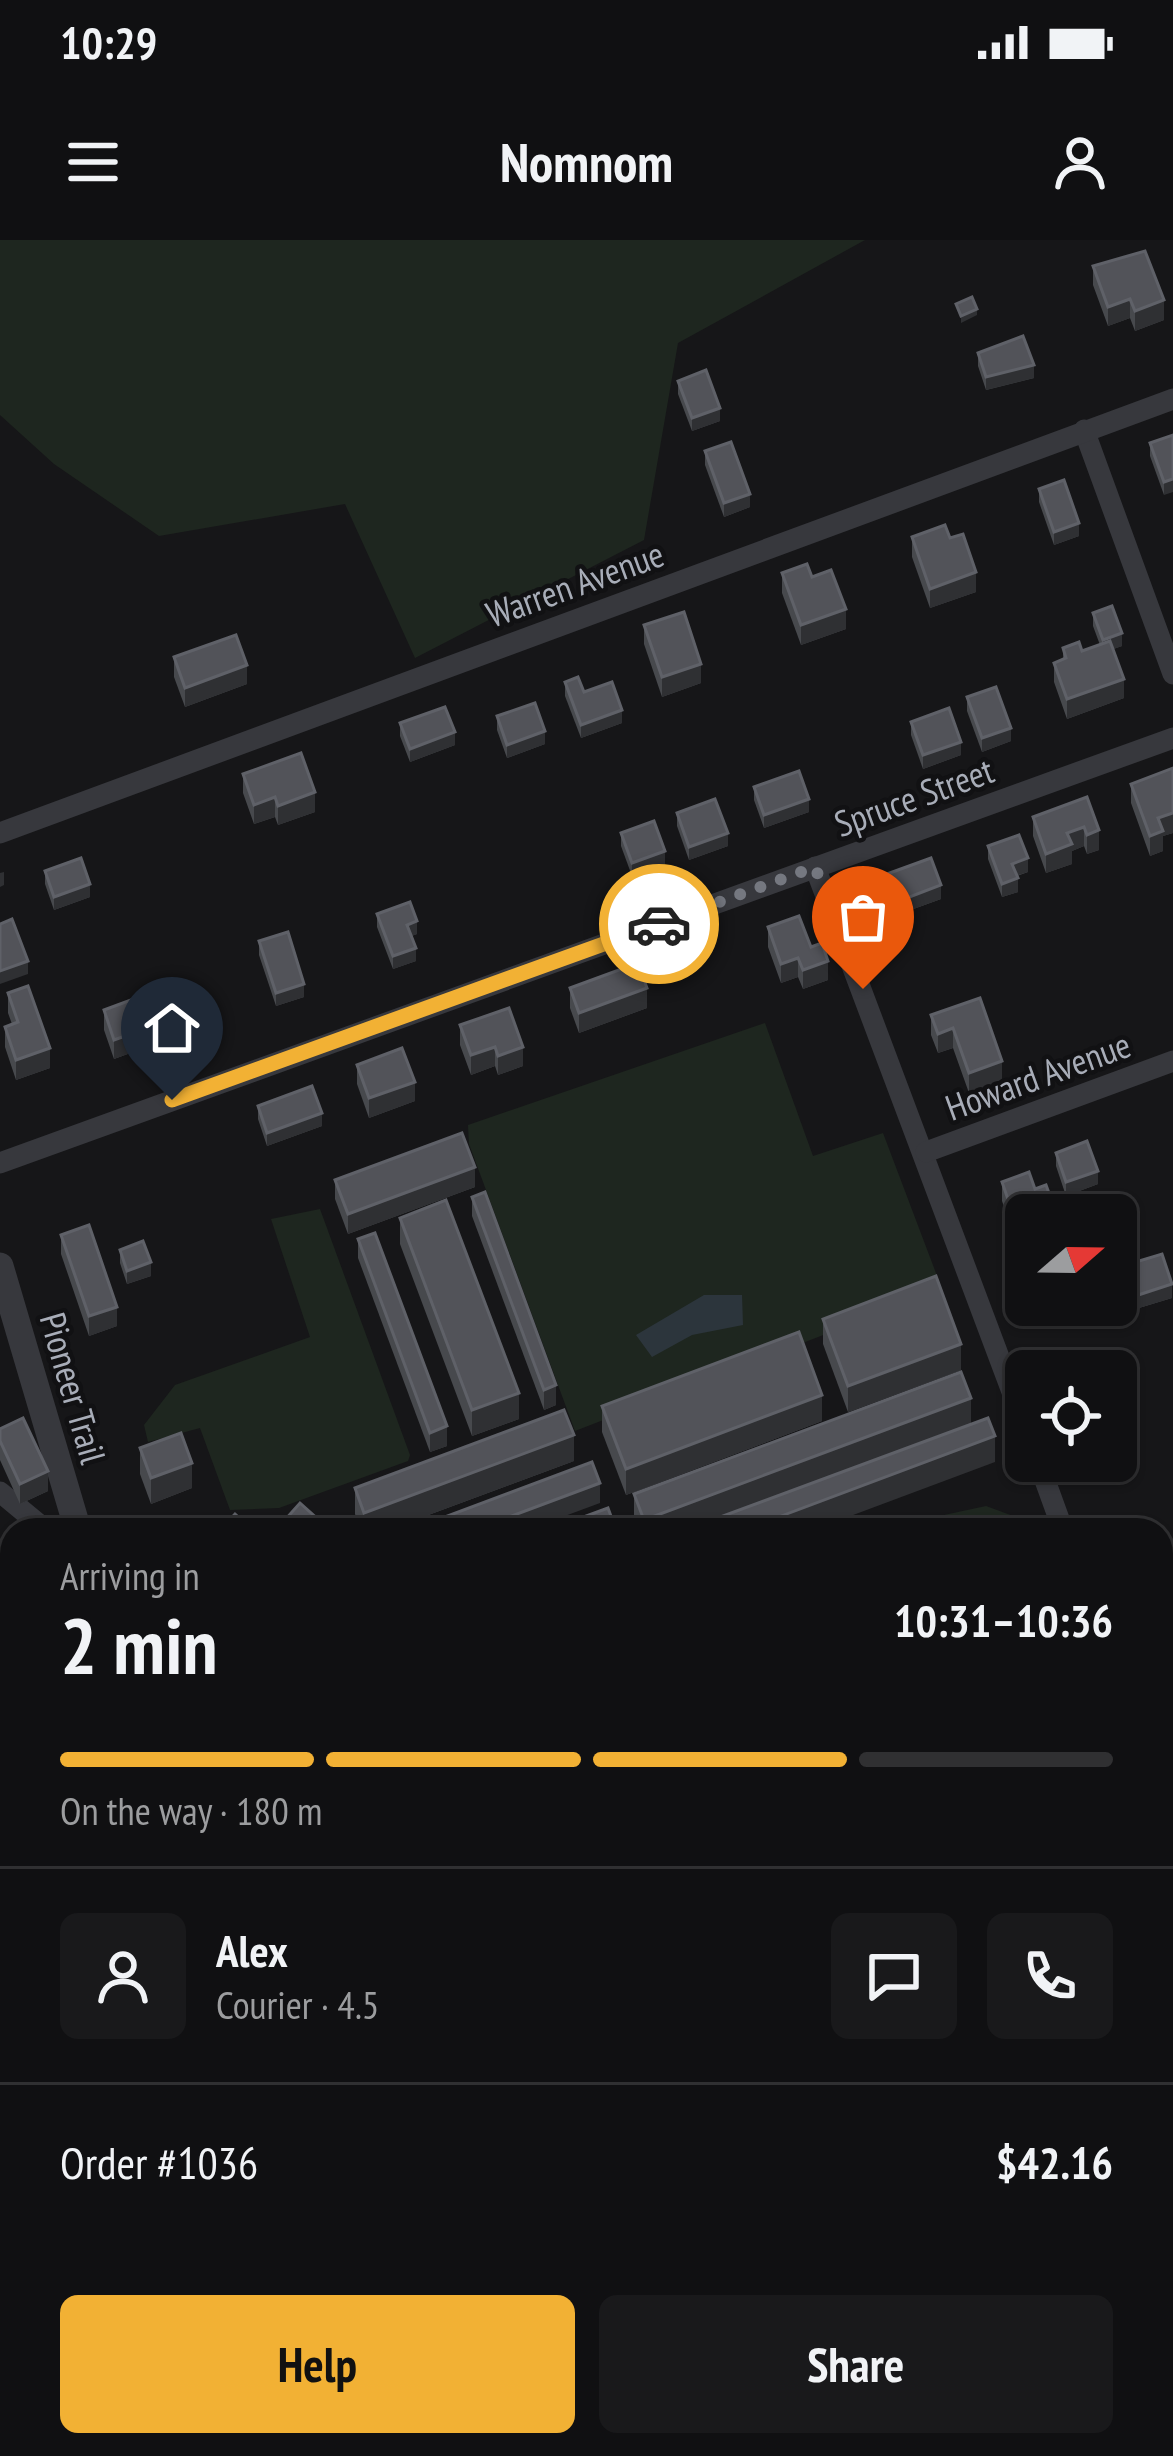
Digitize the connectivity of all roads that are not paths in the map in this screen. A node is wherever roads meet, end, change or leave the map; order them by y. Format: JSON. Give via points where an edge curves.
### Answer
{"nodes":[{"id":1,"x":1173,"y":399,"type":"edge"},
{"id":2,"x":1084,"y":430,"type":"junction"},
{"id":3,"x":1173,"y":674,"type":"edge"},
{"id":4,"x":1173,"y":737,"type":"edge"},
{"id":5,"x":0,"y":833,"type":"edge"},
{"id":6,"x":815,"y":867,"type":"junction"},
{"id":7,"x":1173,"y":1061,"type":"edge"},
{"id":8,"x":926,"y":1152,"type":"junction"},
{"id":9,"x":0,"y":1163,"type":"edge"},
{"id":10,"x":0,"y":1266,"type":"edge"},
{"id":11,"x":1005,"y":1371,"type":"edge"},
{"id":12,"x":1046,"y":1482,"type":"edge"},
{"id":13,"x":0,"y":1492,"type":"edge"},
{"id":14,"x":31,"y":1518,"type":"edge"},
{"id":15,"x":74,"y":1518,"type":"edge"},
{"id":16,"x":1059,"y":1518,"type":"edge"}],
"edges":[{"from":1,"to":2,"type":"street","name":"Warren Avenue"},
{"from":2,"to":3,"type":"street"},
{"from":2,"to":5,"type":"street","name":"Warren Avenue"},
{"from":4,"to":6,"type":"street","name":"Spruce Street"},
{"from":6,"to":8,"type":"street"},
{"from":6,"to":9,"type":"street","name":"Spruce Street"},
{"from":7,"to":8,"type":"street","name":"Howard Avenue"},
{"from":8,"to":11,"type":"street"},
{"from":10,"to":15,"type":"street","name":"Pioneer Trail"},
{"from":12,"to":16,"type":"street"},
{"from":13,"to":14,"type":"street"}]}
